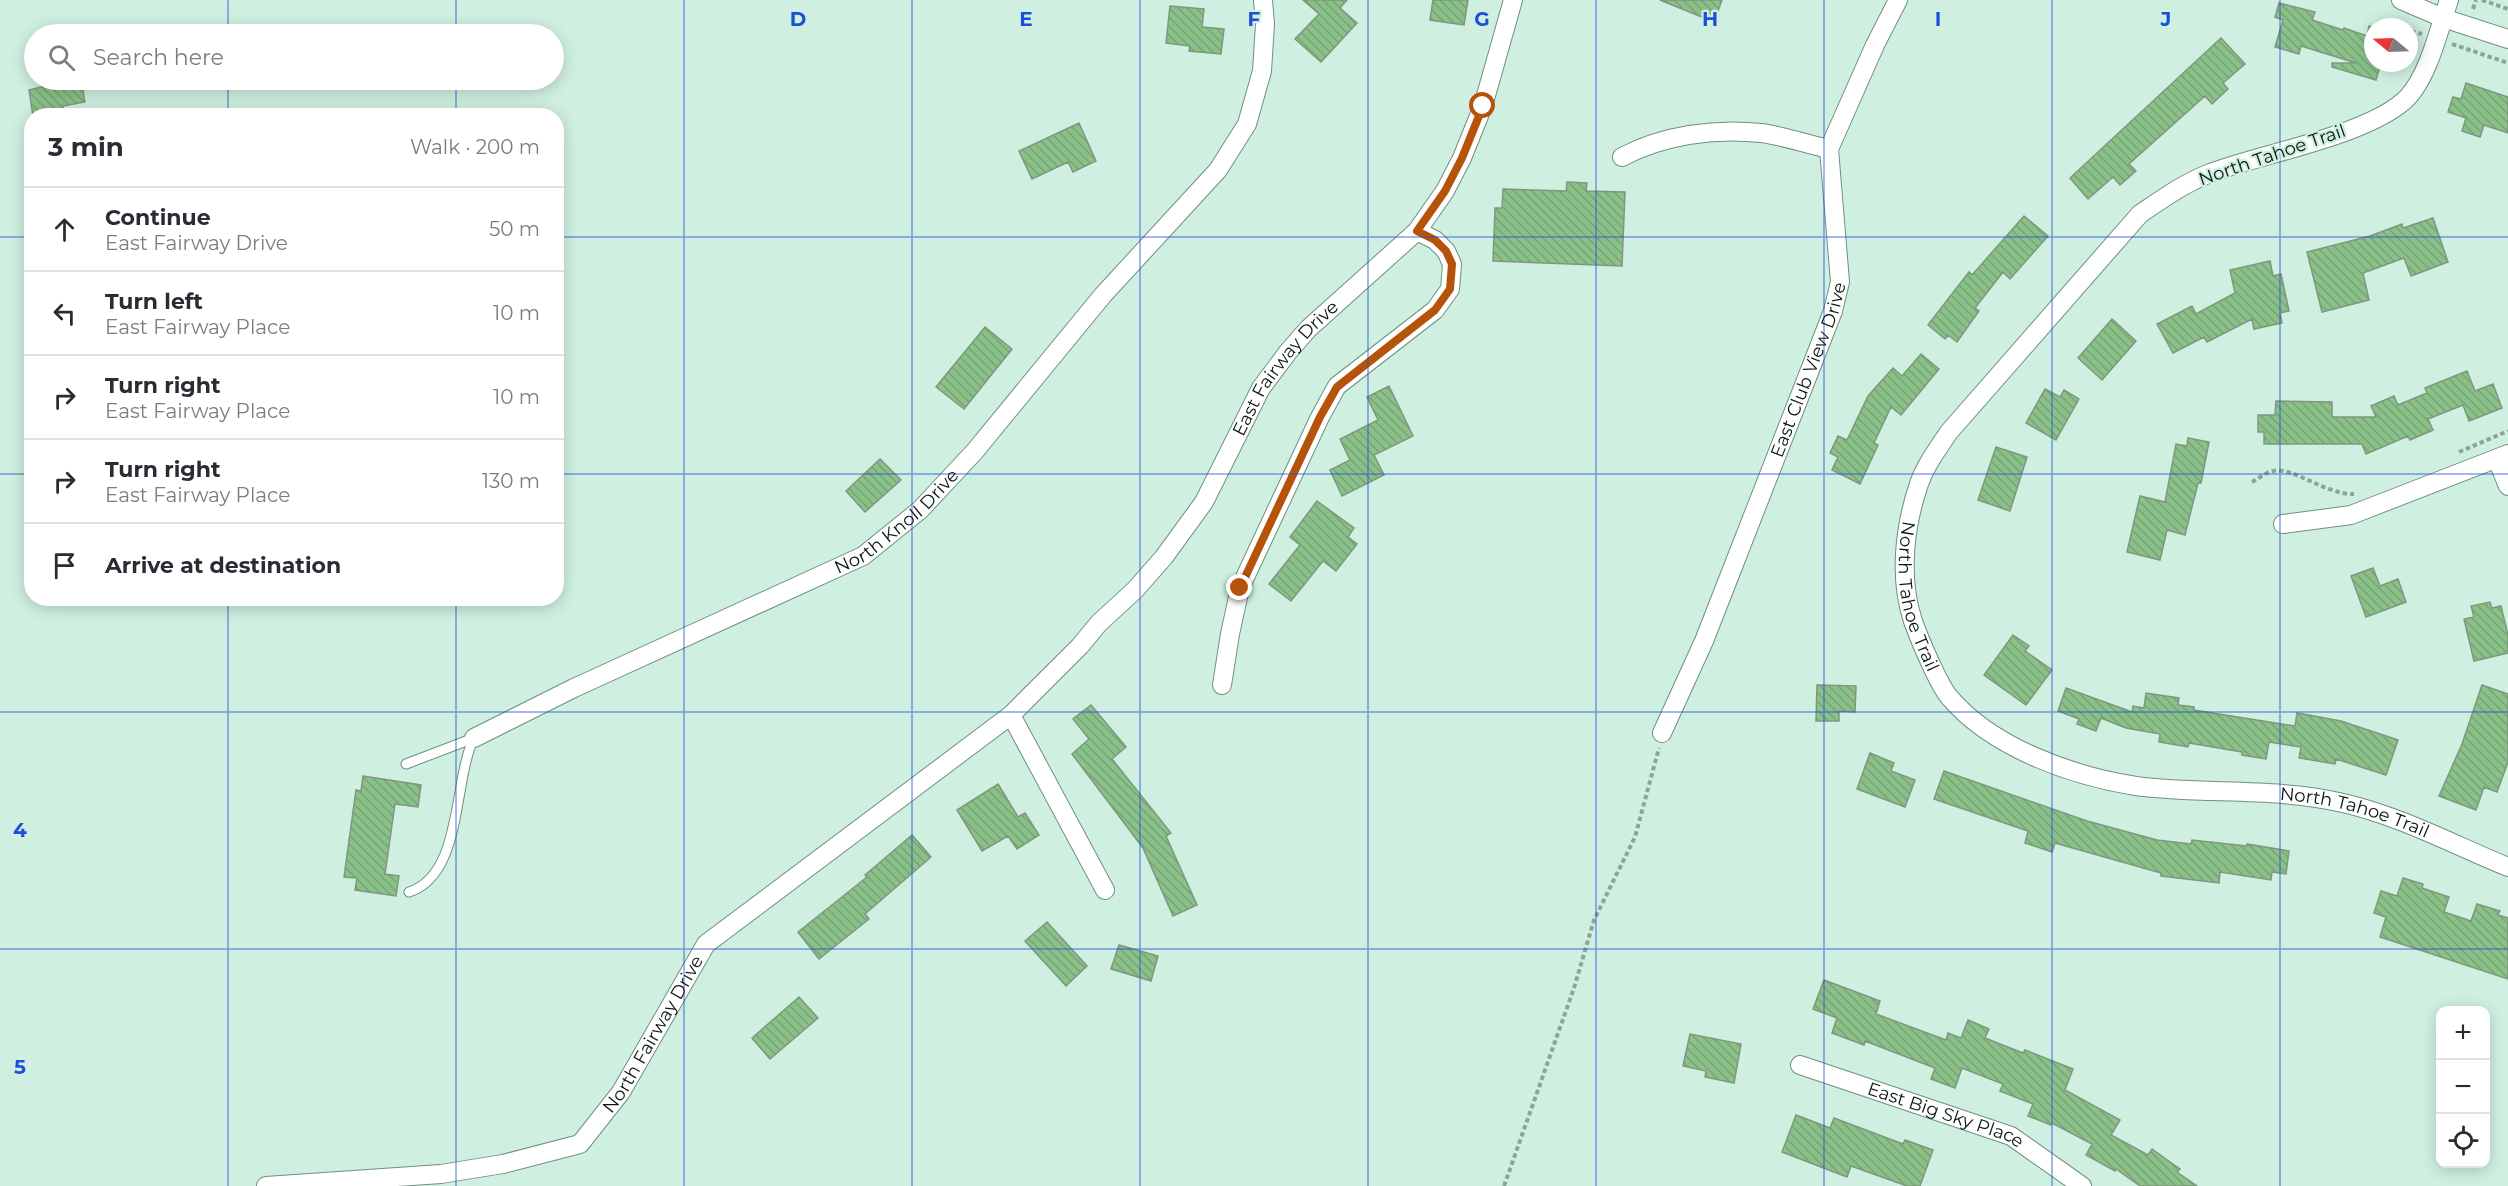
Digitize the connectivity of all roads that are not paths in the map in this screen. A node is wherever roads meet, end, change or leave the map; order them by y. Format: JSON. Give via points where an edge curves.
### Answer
{"nodes":[{"id":1,"x":1263,"y":0,"type":"edge"},
{"id":2,"x":1513,"y":0,"type":"edge"},
{"id":3,"x":1898,"y":0,"type":"edge"},
{"id":4,"x":2401,"y":0,"type":"edge"},
{"id":5,"x":2450,"y":0,"type":"edge"},
{"id":6,"x":2443,"y":18,"type":"junction"},
{"id":7,"x":2508,"y":39,"type":"edge"},
{"id":8,"x":1829,"y":149,"type":"junction"},
{"id":9,"x":1622,"y":157,"type":"dead end"},
{"id":10,"x":1417,"y":231,"type":"junction"},
{"id":11,"x":2502,"y":456,"type":"edge"},
{"id":12,"x":2508,"y":486,"type":"edge"},
{"id":13,"x":2283,"y":524,"type":"dead end"},
{"id":14,"x":1222,"y":685,"type":"dead end"},
{"id":15,"x":1011,"y":715,"type":"junction"},
{"id":16,"x":1662,"y":733,"type":"road end"},
{"id":17,"x":474,"y":738,"type":"junction"},
{"id":18,"x":406,"y":764,"type":"dead end"},
{"id":19,"x":2508,"y":867,"type":"edge"},
{"id":20,"x":1105,"y":890,"type":"dead end"},
{"id":21,"x":409,"y":892,"type":"dead end"},
{"id":22,"x":1800,"y":1065,"type":"dead end"},
{"id":23,"x":266,"y":1186,"type":"edge"},
{"id":24,"x":2082,"y":1186,"type":"edge"}],
"edges":[{"from":1,"to":17,"type":"street","name":"North Knoll Drive","via":[[1262,70],[1247,124],[1218,170],[1103,296],[975,452],[920,510],[862,556]]},
{"from":2,"to":10,"type":"street","name":"East Fairway Drive","via":[[1483,106],[1462,158]]},
{"from":3,"to":8,"type":"street","name":"East Club View Drive"},
{"from":4,"to":6,"type":"street"},
{"from":5,"to":6,"type":"street","name":"North Tahoe Trail"},
{"from":6,"to":7,"type":"street"},
{"from":6,"to":19,"type":"street","name":"North Tahoe Trail","via":[[2422,76],[2408,97],[2387,113],[2353,128],[2206,175],[2140,214],[1949,432],[1930,459],[1918,486],[1909,524],[1904,571],[1907,603],[1918,636],[1949,698],[1991,734],[2018,750],[2093,777],[2136,786],[2284,794],[2344,803]]},
{"from":8,"to":9,"type":"street","via":[[1762,133],[1727,132],[1644,146]]},
{"from":8,"to":16,"type":"street","name":"East Club View Drive","via":[[1840,282],[1833,311],[1704,641]]},
{"from":10,"to":14,"type":"street","via":[[1446,251],[1452,264],[1450,289],[1435,310],[1337,387],[1240,588]]},
{"from":10,"to":15,"type":"street","name":"East Fairway Drive","via":[[1308,329],[1288,352],[1261,388],[1204,502],[1164,557]]},
{"from":11,"to":12,"type":"street"},
{"from":11,"to":13,"type":"street","via":[[2351,515]]},
{"from":15,"to":20,"type":"street"},
{"from":15,"to":23,"type":"street","name":"North Fairway Drive","via":[[706,944],[621,1092],[580,1144],[503,1164],[441,1174]]},
{"from":17,"to":18,"type":"lane"},
{"from":17,"to":21,"type":"lane","via":[[440,864],[421,888]]},
{"from":22,"to":24,"type":"street","name":"East Big Sky Place","via":[[2011,1136]]}]}
